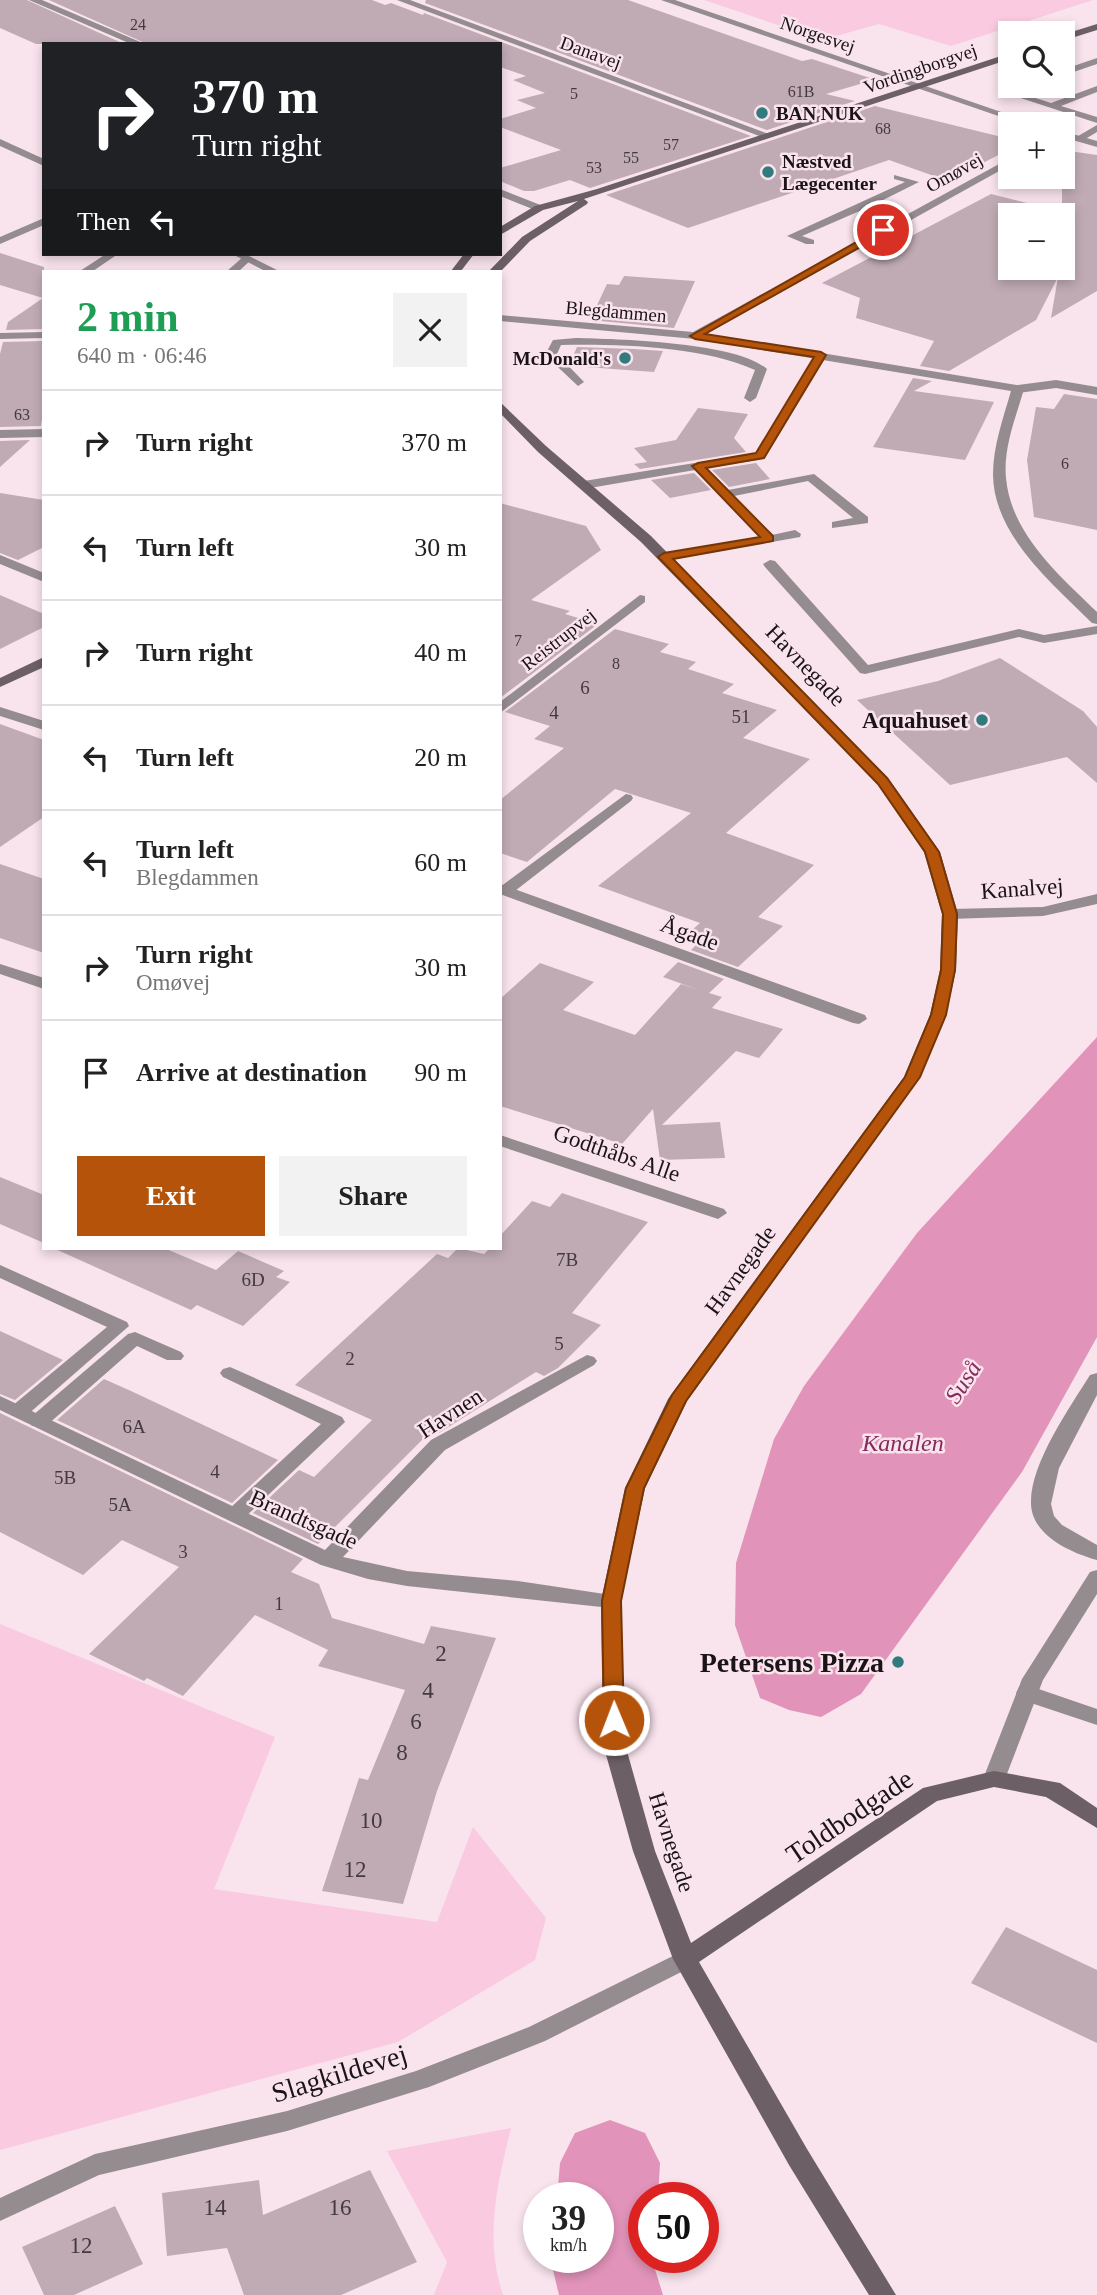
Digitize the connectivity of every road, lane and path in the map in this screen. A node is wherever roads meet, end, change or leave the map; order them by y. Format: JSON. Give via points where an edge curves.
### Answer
{"nodes":[{"id":1,"x":34,"y":0,"type":"edge"},
{"id":2,"x":402,"y":0,"type":"edge"},
{"id":3,"x":666,"y":0,"type":"edge"},
{"id":4,"x":1097,"y":27,"type":"edge"},
{"id":5,"x":1075,"y":34,"type":"edge"},
{"id":6,"x":135,"y":42,"type":"edge"},
{"id":7,"x":998,"y":59,"type":"edge"},
{"id":8,"x":1097,"y":61,"type":"edge"},
{"id":9,"x":1075,"y":69,"type":"edge"},
{"id":10,"x":920,"y":87,"type":"junction"},
{"id":11,"x":1097,"y":89,"type":"edge"},
{"id":12,"x":1026,"y":98,"type":"edge"},
{"id":13,"x":1051,"y":106,"type":"junction"},
{"id":14,"x":998,"y":113,"type":"edge"},
{"id":15,"x":1097,"y":120,"type":"edge"},
{"id":16,"x":1097,"y":128,"type":"edge"},
{"id":17,"x":769,"y":136,"type":"junction"},
{"id":18,"x":1077,"y":139,"type":"joint"},
{"id":19,"x":0,"y":142,"type":"edge"},
{"id":20,"x":1097,"y":144,"type":"edge"},
{"id":21,"x":42,"y":162,"type":"edge"},
{"id":22,"x":998,"y":168,"type":"edge"},
{"id":23,"x":898,"y":177,"type":"dead end"},
{"id":24,"x":601,"y":191,"type":"junction"},
{"id":25,"x":502,"y":193,"type":"edge"},
{"id":26,"x":861,"y":207,"type":"junction"},
{"id":27,"x":539,"y":208,"type":"junction"},
{"id":28,"x":905,"y":218,"type":"junction"},
{"id":29,"x":42,"y":222,"type":"edge"},
{"id":30,"x":502,"y":231,"type":"edge"},
{"id":31,"x":0,"y":241,"type":"edge"},
{"id":32,"x":810,"y":242,"type":"dead end"},
{"id":33,"x":110,"y":256,"type":"edge"},
{"id":34,"x":242,"y":256,"type":"edge"},
{"id":35,"x":467,"y":256,"type":"edge"},
{"id":36,"x":88,"y":270,"type":"edge"},
{"id":37,"x":271,"y":270,"type":"edge"},
{"id":38,"x":457,"y":270,"type":"edge"},
{"id":39,"x":496,"y":270,"type":"edge"},
{"id":40,"x":502,"y":318,"type":"edge"},
{"id":41,"x":42,"y":335,"type":"edge"},
{"id":42,"x":0,"y":336,"type":"edge"},
{"id":43,"x":695,"y":336,"type":"junction"},
{"id":44,"x":821,"y":355,"type":"junction"},
{"id":45,"x":578,"y":382,"type":"dead end"},
{"id":46,"x":1018,"y":389,"type":"junction"},
{"id":47,"x":1097,"y":391,"type":"edge"},
{"id":48,"x":750,"y":398,"type":"dead end"},
{"id":49,"x":502,"y":407,"type":"edge"},
{"id":50,"x":42,"y":433,"type":"edge"},
{"id":51,"x":0,"y":434,"type":"edge"},
{"id":52,"x":698,"y":466,"type":"junction"},
{"id":53,"x":584,"y":485,"type":"junction"},
{"id":54,"x":725,"y":494,"type":"junction"},
{"id":55,"x":837,"y":525,"type":"dead end"},
{"id":56,"x":795,"y":534,"type":"dead end"},
{"id":57,"x":769,"y":539,"type":"junction"},
{"id":58,"x":664,"y":557,"type":"junction"},
{"id":59,"x":0,"y":559,"type":"edge"},
{"id":60,"x":770,"y":564,"type":"dead end"},
{"id":61,"x":42,"y":577,"type":"edge"},
{"id":62,"x":640,"y":599,"type":"dead end"},
{"id":63,"x":1097,"y":620,"type":"edge"},
{"id":64,"x":1097,"y":630,"type":"edge"},
{"id":65,"x":42,"y":662,"type":"edge"},
{"id":66,"x":0,"y":683,"type":"edge"},
{"id":67,"x":502,"y":707,"type":"edge"},
{"id":68,"x":0,"y":711,"type":"edge"},
{"id":69,"x":42,"y":725,"type":"edge"},
{"id":70,"x":626,"y":798,"type":"dead end"},
{"id":71,"x":503,"y":890,"type":"edge"},
{"id":72,"x":1097,"y":899,"type":"edge"},
{"id":73,"x":950,"y":914,"type":"junction"},
{"id":74,"x":0,"y":969,"type":"edge"},
{"id":75,"x":42,"y":983,"type":"edge"},
{"id":76,"x":859,"y":1018,"type":"dead end"},
{"id":77,"x":502,"y":1141,"type":"edge"},
{"id":78,"x":718,"y":1213,"type":"dead end"},
{"id":79,"x":0,"y":1271,"type":"edge"},
{"id":80,"x":174,"y":1356,"type":"dead end"},
{"id":81,"x":587,"y":1361,"type":"dead end"},
{"id":82,"x":230,"y":1373,"type":"dead end"},
{"id":83,"x":1097,"y":1379,"type":"edge"},
{"id":84,"x":9,"y":1407,"type":"edge"},
{"id":85,"x":39,"y":1421,"type":"junction"},
{"id":86,"x":235,"y":1516,"type":"junction"},
{"id":87,"x":1097,"y":1553,"type":"edge"},
{"id":88,"x":328,"y":1560,"type":"junction"},
{"id":89,"x":1097,"y":1577,"type":"edge"},
{"id":90,"x":611,"y":1601,"type":"junction"},
{"id":91,"x":1027,"y":1693,"type":"junction"},
{"id":92,"x":1097,"y":1717,"type":"edge"},
{"id":93,"x":994,"y":1779,"type":"junction"},
{"id":94,"x":1097,"y":1819,"type":"edge"},
{"id":95,"x":685,"y":1959,"type":"junction"},
{"id":96,"x":0,"y":2210,"type":"edge"},
{"id":97,"x":883,"y":2295,"type":"edge"}],
"edges":[{"from":1,"to":6,"type":"street"},
{"from":2,"to":17,"type":"street","name":"Danavej"},
{"from":3,"to":10,"type":"street","name":"Norgesvej"},
{"from":4,"to":5,"type":"main road"},
{"from":7,"to":10,"type":"main road","name":"Vordingborgvej"},
{"from":8,"to":9,"type":"street"},
{"from":10,"to":14,"type":"street","name":"Norgesvej"},
{"from":10,"to":17,"type":"main road","name":"Vordingborgvej"},
{"from":11,"to":13,"type":"street"},
{"from":12,"to":13,"type":"street"},
{"from":13,"to":15,"type":"street"},
{"from":16,"to":18,"type":"street"},
{"from":17,"to":24,"type":"main road","name":"Vordingborgvej"},
{"from":18,"to":20,"type":"street"},
{"from":19,"to":21,"type":"street"},
{"from":22,"to":28,"type":"street","name":"Omøvej"},
{"from":23,"to":26,"type":"street","via":[[914,182]]},
{"from":24,"to":27,"type":"main road","name":"Vordingborgvej"},
{"from":24,"to":39,"type":"main road","name":"Vordingborgvej","via":[[526,239]]},
{"from":25,"to":27,"type":"street"},
{"from":26,"to":28,"type":"street"},
{"from":26,"to":32,"type":"street","via":[[792,236]]},
{"from":27,"to":30,"type":"main road","name":"Vordingborgvej"},
{"from":28,"to":43,"type":"street","name":"Omøvej"},
{"from":29,"to":31,"type":"street"},
{"from":33,"to":36,"type":"street"},
{"from":34,"to":37,"type":"street"},
{"from":35,"to":38,"type":"main road"},
{"from":40,"to":43,"type":"street","name":"Blegdammen"},
{"from":41,"to":42,"type":"street"},
{"from":43,"to":44,"type":"street","name":"Blegdammen"},
{"from":44,"to":46,"type":"street","name":"Blegdammen"},
{"from":44,"to":52,"type":"street","via":[[760,456]]},
{"from":45,"to":48,"type":"street","via":[[551,355],[557,342],[660,347],[743,359],[761,369]]},
{"from":46,"to":47,"type":"street","name":"Blegdammen","via":[[1056,384]]},
{"from":46,"to":63,"type":"street","via":[[1000,453],[1000,490],[1018,534]]},
{"from":49,"to":53,"type":"main road","name":"Havnegade"},
{"from":50,"to":51,"type":"street"},
{"from":52,"to":53,"type":"street"},
{"from":52,"to":54,"type":"street"},
{"from":53,"to":58,"type":"main road","name":"Havnegade"},
{"from":54,"to":55,"type":"street","via":[[810,477],[863,520]]},
{"from":54,"to":57,"type":"street"},
{"from":56,"to":57,"type":"street"},
{"from":57,"to":58,"type":"street"},
{"from":58,"to":73,"type":"main road","name":"Havnegade","via":[[883,781],[932,852]]},
{"from":59,"to":61,"type":"street"},
{"from":60,"to":64,"type":"street","via":[[865,670],[1019,633],[1044,639]]},
{"from":62,"to":67,"type":"street","name":"Reistrupvej"},
{"from":65,"to":66,"type":"main road"},
{"from":68,"to":69,"type":"street"},
{"from":70,"to":71,"type":"street","name":"Ågade"},
{"from":71,"to":76,"type":"street","name":"Ågade"},
{"from":72,"to":73,"type":"street","name":"Kanalvej","via":[[1073,908],[1023,915]]},
{"from":73,"to":90,"type":"main road","name":"Havnegade","via":[[948,970],[938,1015],[912,1077],[678,1399],[635,1488]]},
{"from":74,"to":75,"type":"street"},
{"from":77,"to":78,"type":"street","name":"Godthåbs Alle"},
{"from":79,"to":84,"type":"street","via":[[120,1326]]},
{"from":80,"to":85,"type":"street","via":[[135,1338]]},
{"from":81,"to":88,"type":"street","name":"Havnen","via":[[438,1445]]},
{"from":82,"to":86,"type":"street","via":[[335,1422]]},
{"from":83,"to":87,"type":"street","via":[[1056,1451],[1040,1491],[1043,1516],[1063,1539]]},
{"from":84,"to":85,"type":"street","name":"Brandtsgade"},
{"from":85,"to":86,"type":"street","name":"Brandtsgade"},
{"from":86,"to":88,"type":"street","name":"Brandtsgade"},
{"from":88,"to":90,"type":"street","name":"Brandtsgade","via":[[364,1573],[430,1583]]},
{"from":89,"to":91,"type":"street"},
{"from":90,"to":95,"type":"main road","name":"Havnegade","via":[[614,1744],[643,1851]]},
{"from":91,"to":92,"type":"street"},
{"from":91,"to":93,"type":"street"},
{"from":93,"to":94,"type":"main road","name":"Toldbodgade","via":[[1052,1789]]},
{"from":93,"to":95,"type":"main road","name":"Toldbodgade","via":[[931,1794]]},
{"from":95,"to":96,"type":"street","name":"Slagkildevej","via":[[537,2034],[420,2080],[287,2121],[95,2165]]},
{"from":95,"to":97,"type":"main road","name":"Havnegade"}]}
